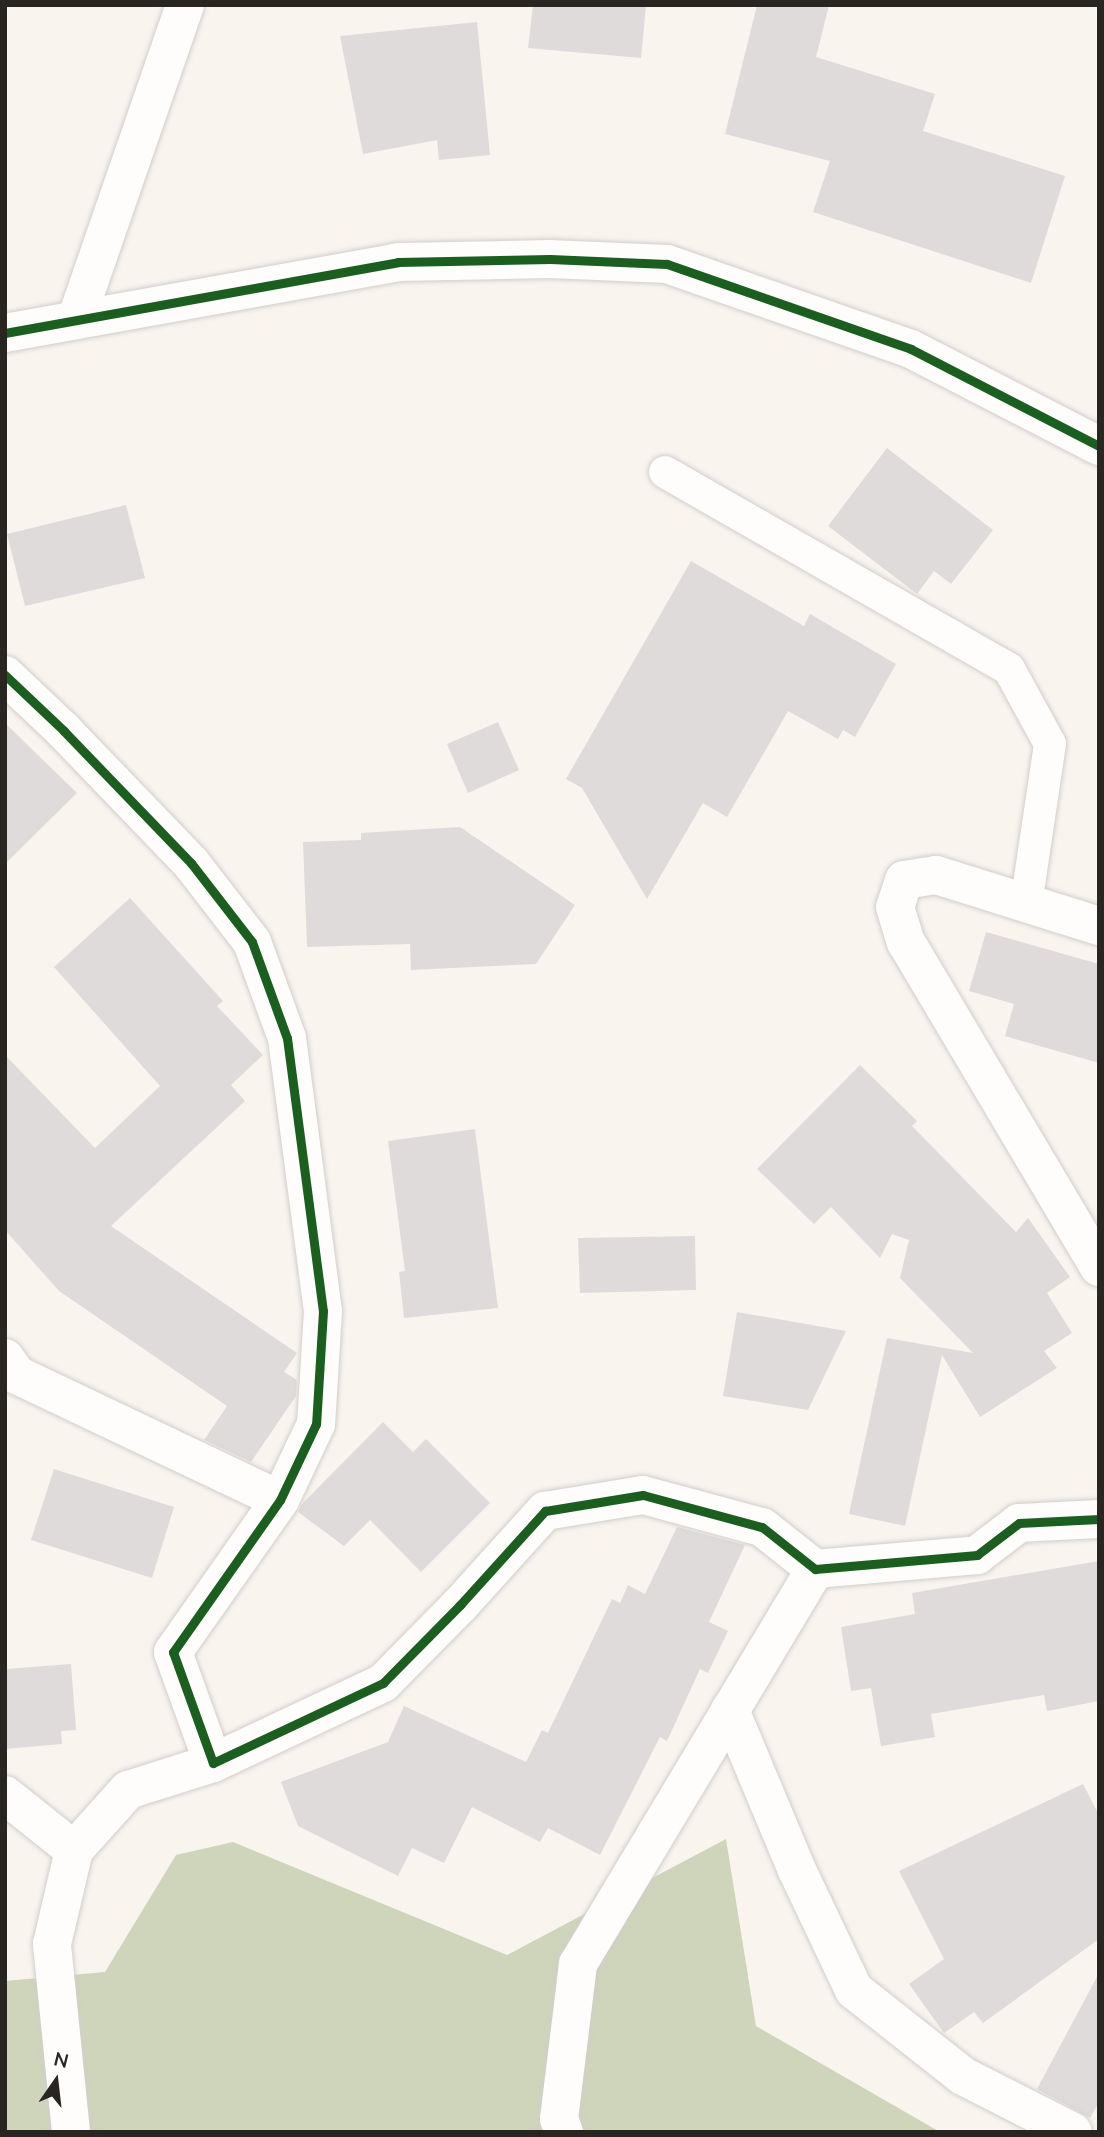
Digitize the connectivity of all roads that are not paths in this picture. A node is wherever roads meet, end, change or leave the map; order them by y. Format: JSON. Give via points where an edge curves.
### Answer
{"nodes":[{"id":1,"x":186,"y":5,"type":"edge"},
{"id":2,"x":76,"y":320,"type":"junction"},
{"id":3,"x":5,"y":333,"type":"edge"},
{"id":4,"x":1099,"y":446,"type":"edge"},
{"id":5,"x":665,"y":472,"type":"dead end"},
{"id":6,"x":5,"y":675,"type":"edge"},
{"id":7,"x":1026,"y":905,"type":"junction"},
{"id":8,"x":1099,"y":926,"type":"edge"},
{"id":9,"x":1099,"y":1268,"type":"edge"},
{"id":10,"x":5,"y":1358,"type":"edge"},
{"id":11,"x":280,"y":1500,"type":"junction"},
{"id":12,"x":1099,"y":1519,"type":"edge"},
{"id":13,"x":815,"y":1569,"type":"junction"},
{"id":14,"x":730,"y":1710,"type":"junction"},
{"id":15,"x":213,"y":1763,"type":"junction"},
{"id":16,"x":5,"y":1795,"type":"edge"},
{"id":17,"x":74,"y":1850,"type":"junction"},
{"id":18,"x":71,"y":2132,"type":"edge"},
{"id":19,"x":564,"y":2132,"type":"edge"},
{"id":20,"x":1073,"y":2132,"type":"edge"}],
"edges":[{"from":1,"to":2,"type":"street"},
{"from":2,"to":3,"type":"street"},
{"from":2,"to":4,"type":"street","via":[[398,262],[550,259],[667,264],[911,349]]},
{"from":5,"to":7,"type":"lane","via":[[1009,669],[1050,744]]},
{"from":6,"to":11,"type":"street","via":[[191,863],[251,942],[288,1038],[323,1311],[316,1424]]},
{"from":7,"to":8,"type":"street"},
{"from":7,"to":9,"type":"street","via":[[936,875],[904,880],[895,907],[906,942]]},
{"from":10,"to":11,"type":"street","via":[[17,1375]]},
{"from":11,"to":15,"type":"street","via":[[173,1652]]},
{"from":12,"to":13,"type":"street","via":[[1019,1523],[977,1555]]},
{"from":13,"to":14,"type":"street"},
{"from":13,"to":15,"type":"street","via":[[762,1527],[643,1496],[545,1511],[383,1683]]},
{"from":14,"to":19,"type":"street","via":[[578,1964],[559,2119]]},
{"from":14,"to":20,"type":"street","via":[[797,1870],[854,1990],[963,2076]]},
{"from":15,"to":17,"type":"street","via":[[128,1790]]},
{"from":16,"to":17,"type":"street"},
{"from":17,"to":18,"type":"street","via":[[52,1944]]}]}
